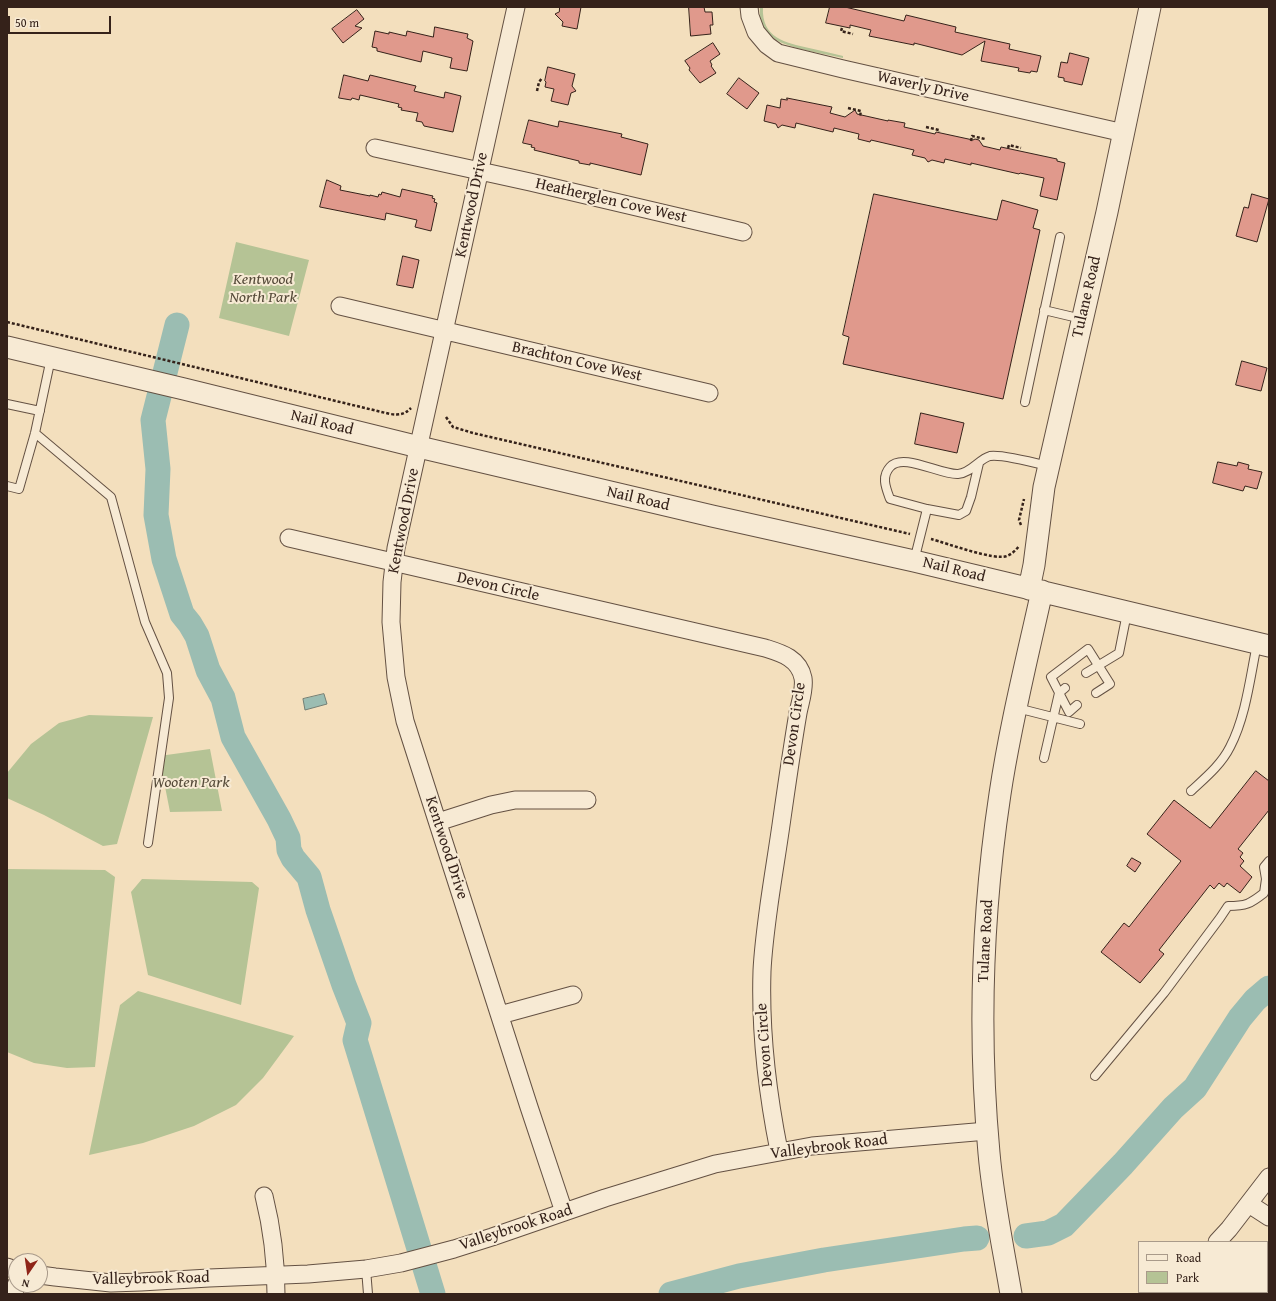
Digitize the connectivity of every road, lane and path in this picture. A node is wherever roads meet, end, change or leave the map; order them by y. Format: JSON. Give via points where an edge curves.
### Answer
{"nodes":[{"id":1,"x":749,"y":7,"type":"edge"},
{"id":2,"x":1150,"y":7,"type":"edge"},
{"id":3,"x":513,"y":8,"type":"edge"},
{"id":4,"x":842,"y":28,"type":"dead end"},
{"id":5,"x":852,"y":34,"type":"dead end"},
{"id":6,"x":542,"y":78,"type":"dead end"},
{"id":7,"x":537,"y":91,"type":"dead end"},
{"id":8,"x":848,"y":108,"type":"dead end"},
{"id":9,"x":860,"y":116,"type":"dead end"},
{"id":10,"x":926,"y":127,"type":"dead end"},
{"id":11,"x":939,"y":132,"type":"dead end"},
{"id":12,"x":1124,"y":133,"type":"junction"},
{"id":13,"x":984,"y":139,"type":"dead end"},
{"id":14,"x":971,"y":141,"type":"dead end"},
{"id":15,"x":375,"y":148,"type":"dead end"},
{"id":16,"x":1008,"y":148,"type":"dead end"},
{"id":17,"x":1021,"y":148,"type":"dead end"},
{"id":18,"x":480,"y":171,"type":"junction"},
{"id":19,"x":743,"y":232,"type":"dead end"},
{"id":20,"x":1060,"y":237,"type":"dead end"},
{"id":21,"x":340,"y":306,"type":"dead end"},
{"id":22,"x":1044,"y":310,"type":"junction"},
{"id":23,"x":1082,"y":319,"type":"junction"},
{"id":24,"x":7,"y":322,"type":"edge"},
{"id":25,"x":445,"y":330,"type":"junction"},
{"id":26,"x":7,"y":347,"type":"edge"},
{"id":27,"x":51,"y":357,"type":"junction"},
{"id":28,"x":709,"y":393,"type":"dead end"},
{"id":29,"x":1025,"y":402,"type":"dead end"},
{"id":30,"x":7,"y":404,"type":"edge"},
{"id":31,"x":413,"y":404,"type":"dead end"},
{"id":32,"x":40,"y":411,"type":"junction"},
{"id":33,"x":446,"y":417,"type":"dead end"},
{"id":34,"x":36,"y":433,"type":"junction"},
{"id":35,"x":419,"y":447,"type":"junction"},
{"id":36,"x":979,"y":463,"type":"junction"},
{"id":37,"x":1049,"y":466,"type":"junction"},
{"id":38,"x":7,"y":486,"type":"edge"},
{"id":39,"x":1025,"y":493,"type":"dead end"},
{"id":40,"x":927,"y":509,"type":"junction"},
{"id":41,"x":1022,"y":528,"type":"dead end"},
{"id":42,"x":920,"y":536,"type":"junction"},
{"id":43,"x":289,"y":538,"type":"dead end"},
{"id":44,"x":1020,"y":542,"type":"dead end"},
{"id":45,"x":914,"y":560,"type":"junction"},
{"id":46,"x":394,"y":563,"type":"junction"},
{"id":47,"x":1035,"y":590,"type":"junction"},
{"id":48,"x":1128,"y":613,"type":"junction"},
{"id":49,"x":1266,"y":644,"type":"edge"},
{"id":50,"x":1097,"y":665,"type":"junction"},
{"id":51,"x":1086,"y":673,"type":"dead end"},
{"id":52,"x":1062,"y":691,"type":"junction"},
{"id":53,"x":1096,"y":693,"type":"dead end"},
{"id":54,"x":1077,"y":705,"type":"dead end"},
{"id":55,"x":1016,"y":707,"type":"junction"},
{"id":56,"x":1053,"y":717,"type":"junction"},
{"id":57,"x":1080,"y":724,"type":"dead end"},
{"id":58,"x":1044,"y":758,"type":"dead end"},
{"id":59,"x":1191,"y":791,"type":"dead end"},
{"id":60,"x":587,"y":800,"type":"dead end"},
{"id":61,"x":438,"y":822,"type":"junction"},
{"id":62,"x":148,"y":843,"type":"dead end"},
{"id":63,"x":1269,"y":861,"type":"edge"},
{"id":64,"x":573,"y":994,"type":"dead end"},
{"id":65,"x":500,"y":1015,"type":"junction"},
{"id":66,"x":1095,"y":1076,"type":"dead end"},
{"id":67,"x":987,"y":1131,"type":"junction"},
{"id":68,"x":779,"y":1151,"type":"junction"},
{"id":69,"x":1269,"y":1177,"type":"edge"},
{"id":70,"x":264,"y":1196,"type":"dead end"},
{"id":71,"x":1249,"y":1204,"type":"junction"},
{"id":72,"x":564,"y":1212,"type":"junction"},
{"id":73,"x":1269,"y":1217,"type":"edge"},
{"id":74,"x":1218,"y":1241,"type":"edge"},
{"id":75,"x":366,"y":1269,"type":"junction"},
{"id":76,"x":48,"y":1276,"type":"edge"},
{"id":77,"x":276,"y":1276,"type":"junction"},
{"id":78,"x":276,"y":1294,"type":"edge"},
{"id":79,"x":368,"y":1294,"type":"edge"},
{"id":80,"x":1011,"y":1294,"type":"edge"}],
"edges":[{"from":1,"to":12,"type":"street","name":"Waverly Drive","via":[[756,32],[778,53]]},
{"from":2,"to":12,"type":"street","name":"Tulane Road"},
{"from":3,"to":18,"type":"street","name":"Kentwood Drive"},
{"from":4,"to":5,"type":"path","via":[[841,31]]},
{"from":6,"to":7,"type":"path"},
{"from":8,"to":9,"type":"path","via":[[861,111]]},
{"from":10,"to":11,"type":"path"},
{"from":12,"to":23,"type":"street","name":"Tulane Road"},
{"from":13,"to":14,"type":"path","via":[[972,136]]},
{"from":15,"to":18,"type":"street","name":"Heatherglen Cove West"},
{"from":16,"to":17,"type":"path","via":[[1009,145]]},
{"from":18,"to":19,"type":"street","name":"Heatherglen Cove West"},
{"from":18,"to":25,"type":"street","name":"Kentwood Drive"},
{"from":20,"to":22,"type":"lane"},
{"from":21,"to":25,"type":"street","name":"Brachton Cove West"},
{"from":22,"to":23,"type":"lane"},
{"from":22,"to":29,"type":"lane"},
{"from":23,"to":37,"type":"street","name":"Tulane Road"},
{"from":24,"to":31,"type":"path","via":[[390,414],[406,413]]},
{"from":25,"to":28,"type":"street","name":"Brachton Cove West"},
{"from":25,"to":35,"type":"street","name":"Kentwood Drive"},
{"from":26,"to":27,"type":"street","name":"Nail Road"},
{"from":27,"to":32,"type":"lane"},
{"from":27,"to":35,"type":"street","name":"Nail Road"},
{"from":30,"to":32,"type":"lane"},
{"from":32,"to":34,"type":"lane"},
{"from":33,"to":42,"type":"path","via":[[453,426],[473,433]]},
{"from":34,"to":38,"type":"lane","via":[[19,489]]},
{"from":34,"to":62,"type":"lane","via":[[112,497],[145,622],[167,673],[169,698]]},
{"from":35,"to":45,"type":"street","name":"Nail Road","via":[[712,516]]},
{"from":35,"to":46,"type":"street","name":"Kentwood Drive"},
{"from":36,"to":37,"type":"lane","via":[[990,456]]},
{"from":36,"to":40,"type":"lane","via":[[966,511],[959,515]]},
{"from":36,"to":40,"type":"lane","via":[[970,470],[958,474],[905,462],[892,465],[885,472],[885,486],[890,499]]},
{"from":37,"to":47,"type":"street","name":"Tulane Road","via":[[1034,565]]},
{"from":39,"to":41,"type":"path","via":[[1019,520]]},
{"from":40,"to":42,"type":"lane"},
{"from":42,"to":44,"type":"path","via":[[996,557],[1008,556]]},
{"from":42,"to":45,"type":"lane"},
{"from":43,"to":46,"type":"street","name":"Devon Circle"},
{"from":45,"to":47,"type":"street","name":"Nail Road"},
{"from":46,"to":61,"type":"street","name":"Kentwood Drive","via":[[391,622],[396,677],[410,740]]},
{"from":46,"to":68,"type":"street","name":"Devon Circle","via":[[765,648],[788,656],[798,666],[804,685],[778,842],[762,970],[765,1066]]},
{"from":47,"to":48,"type":"street","name":"Nail Road"},
{"from":47,"to":55,"type":"street","name":"Tulane Road"},
{"from":48,"to":49,"type":"street","name":"Nail Road"},
{"from":48,"to":50,"type":"lane","via":[[1119,653]]},
{"from":49,"to":59,"type":"lane","via":[[1230,748],[1214,770]]},
{"from":50,"to":51,"type":"lane"},
{"from":50,"to":52,"type":"lane","via":[[1088,650],[1051,677]]},
{"from":50,"to":53,"type":"lane","via":[[1110,684]]},
{"from":52,"to":54,"type":"lane","via":[[1069,712]]},
{"from":52,"to":56,"type":"lane"},
{"from":55,"to":56,"type":"lane"},
{"from":55,"to":67,"type":"street","name":"Tulane Road","via":[[1000,793],[985,929],[983,1046]]},
{"from":56,"to":57,"type":"lane"},
{"from":56,"to":58,"type":"lane"},
{"from":60,"to":61,"type":"street","via":[[516,800]]},
{"from":61,"to":65,"type":"street","name":"Kentwood Drive"},
{"from":63,"to":66,"type":"lane","via":[[1264,867],[1264,893],[1243,906],[1228,906],[1164,993]]},
{"from":64,"to":65,"type":"street"},
{"from":65,"to":72,"type":"street","name":"Kentwood Drive"},
{"from":67,"to":68,"type":"street","name":"Valleybrook Road"},
{"from":67,"to":80,"type":"street","name":"Tulane Road","via":[[997,1216]]},
{"from":68,"to":72,"type":"street","name":"Valleybrook Road","via":[[715,1164]]},
{"from":69,"to":71,"type":"street"},
{"from":70,"to":77,"type":"street","via":[[271,1229]]},
{"from":71,"to":73,"type":"street"},
{"from":71,"to":74,"type":"street"},
{"from":72,"to":75,"type":"street","name":"Valleybrook Road","via":[[454,1249]]},
{"from":75,"to":77,"type":"street","name":"Valleybrook Road"},
{"from":75,"to":79,"type":"lane"},
{"from":76,"to":77,"type":"street","name":"Valleybrook Road","via":[[111,1283]]},
{"from":77,"to":78,"type":"street"}]}
